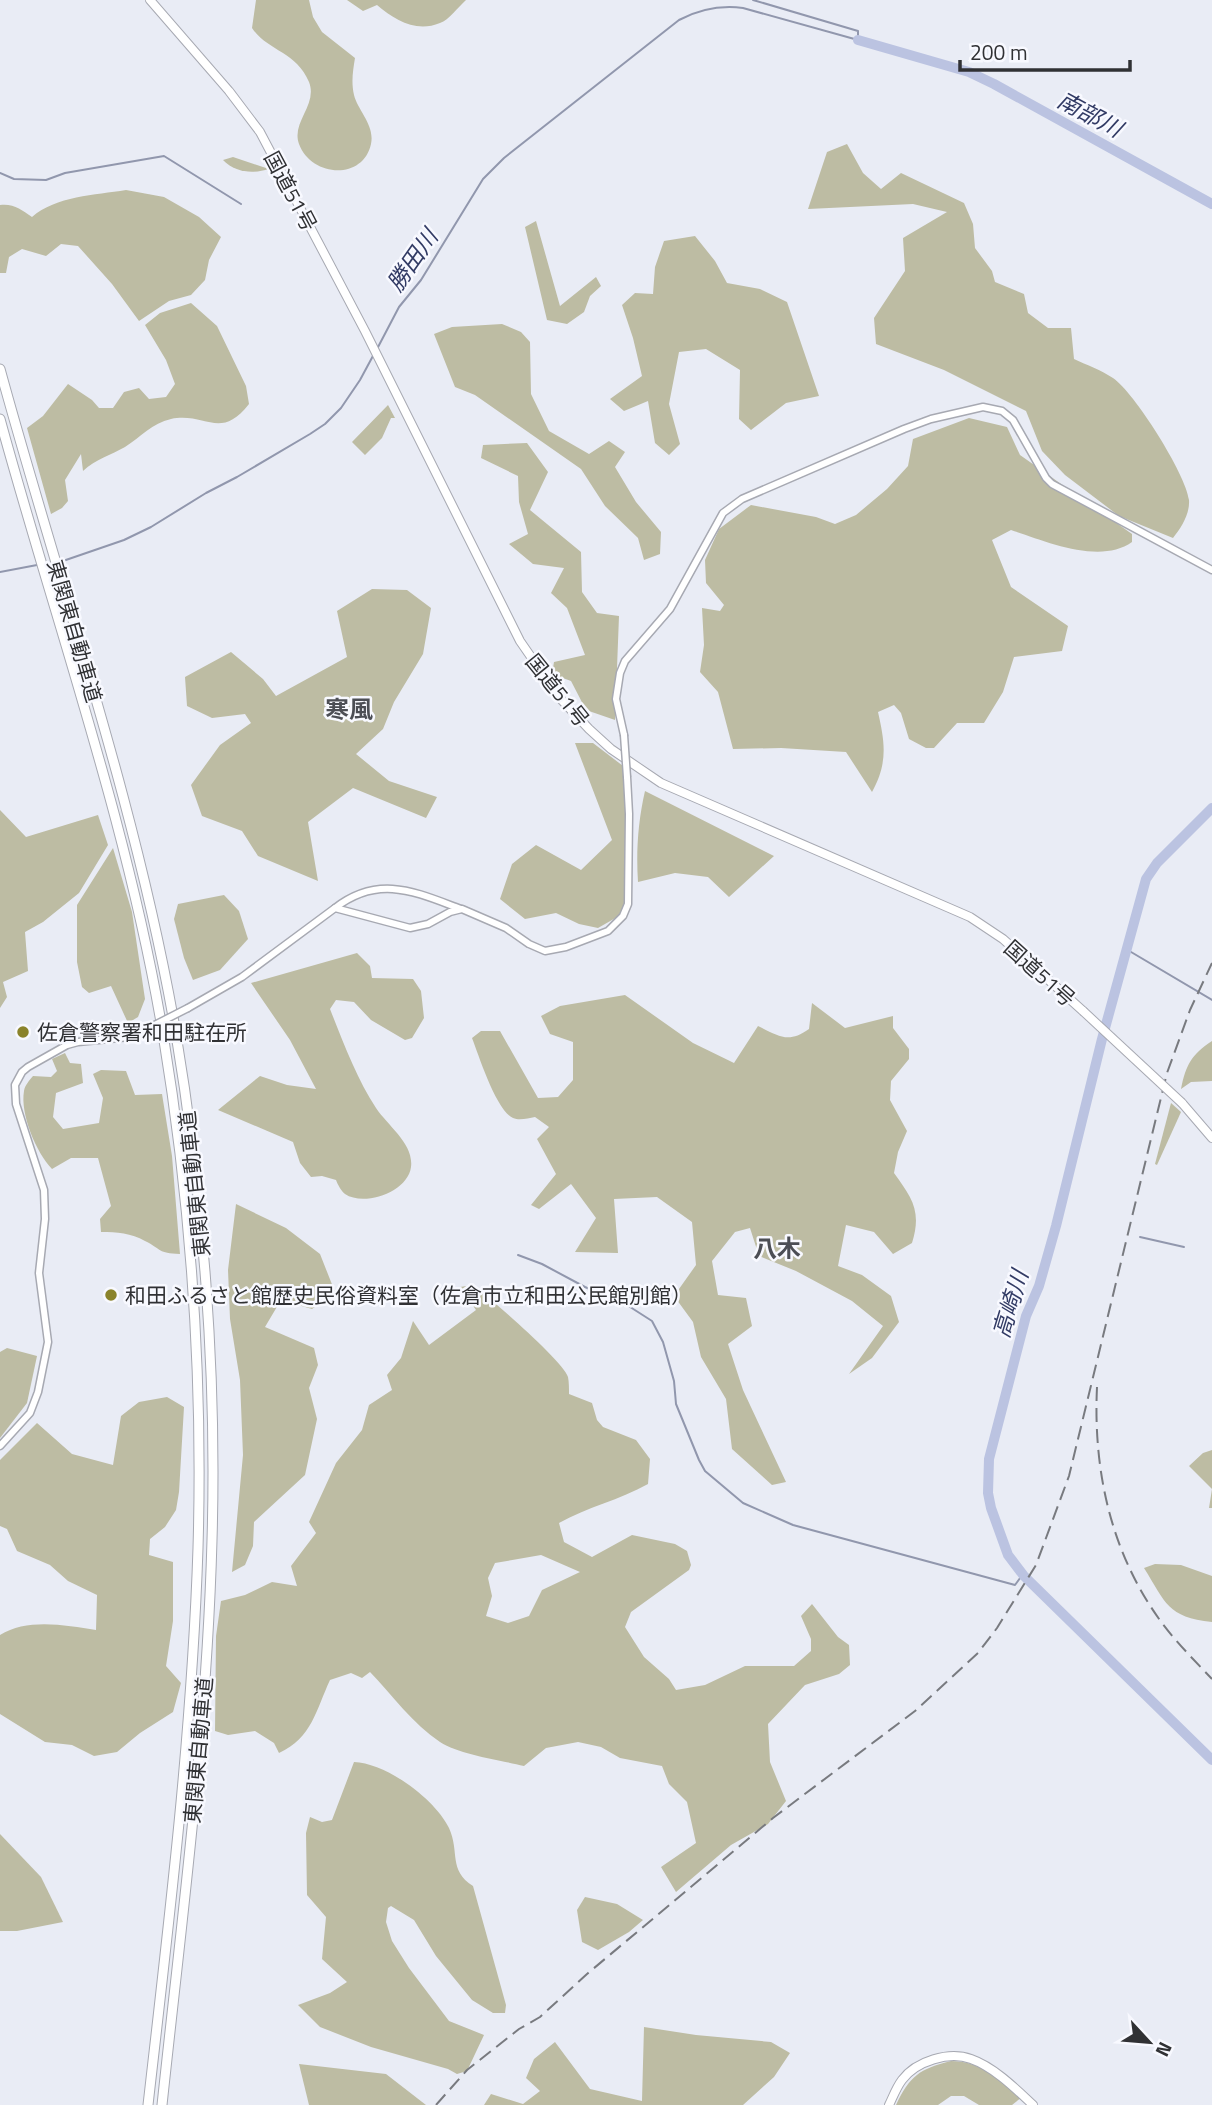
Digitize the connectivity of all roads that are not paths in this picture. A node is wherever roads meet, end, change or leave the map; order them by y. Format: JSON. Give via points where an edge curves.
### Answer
{"nodes":[{"id":1,"x":150,"y":0,"type":"edge"},
{"id":2,"x":0,"y":369,"type":"edge"},
{"id":3,"x":0,"y":419,"type":"edge"},
{"id":4,"x":1212,"y":570,"type":"edge"},
{"id":5,"x":335,"y":908,"type":"junction"},
{"id":6,"x":462,"y":909,"type":"junction"},
{"id":7,"x":1212,"y":1138,"type":"edge"},
{"id":8,"x":0,"y":1446,"type":"edge"},
{"id":9,"x":148,"y":2105,"type":"edge"},
{"id":10,"x":162,"y":2105,"type":"edge"},
{"id":11,"x":889,"y":2105,"type":"edge"},
{"id":12,"x":1033,"y":2105,"type":"edge"}],
"edges":[{"from":1,"to":7,"type":"main road","name":"国道51号","bridge":true,"via":[[260,132],[520,640],[576,716],[611,748],[674,790],[970,917],[1003,939],[1083,1011]]},
{"from":2,"to":10,"type":"highway","name":"東関東自動車道","via":[[122,794],[159,948],[189,1126],[198,1214],[212,1387],[212,1542],[201,1740]]},
{"from":3,"to":9,"type":"highway","name":"東関東自動車道","via":[[110,797],[149,962],[170,1083],[193,1283],[198,1547],[179,1821]]},
{"from":4,"to":6,"type":"street","bridge":true,"via":[[1052,484],[1017,425],[1002,411],[988,408],[931,419],[771,485],[723,513],[670,609],[620,673],[617,699],[629,814],[628,904],[617,925],[545,951]]},
{"from":5,"to":6,"type":"street","via":[[410,928]]},
{"from":5,"to":6,"type":"street","via":[[368,890],[392,888]]},
{"from":5,"to":8,"type":"street","bridge":true,"via":[[242,977],[188,1008],[129,1037],[67,1045],[18,1077],[16,1104],[44,1190],[39,1273],[48,1342],[30,1413]]},
{"from":11,"to":12,"type":"main road","via":[[908,2073],[949,2056],[979,2062]]}]}
